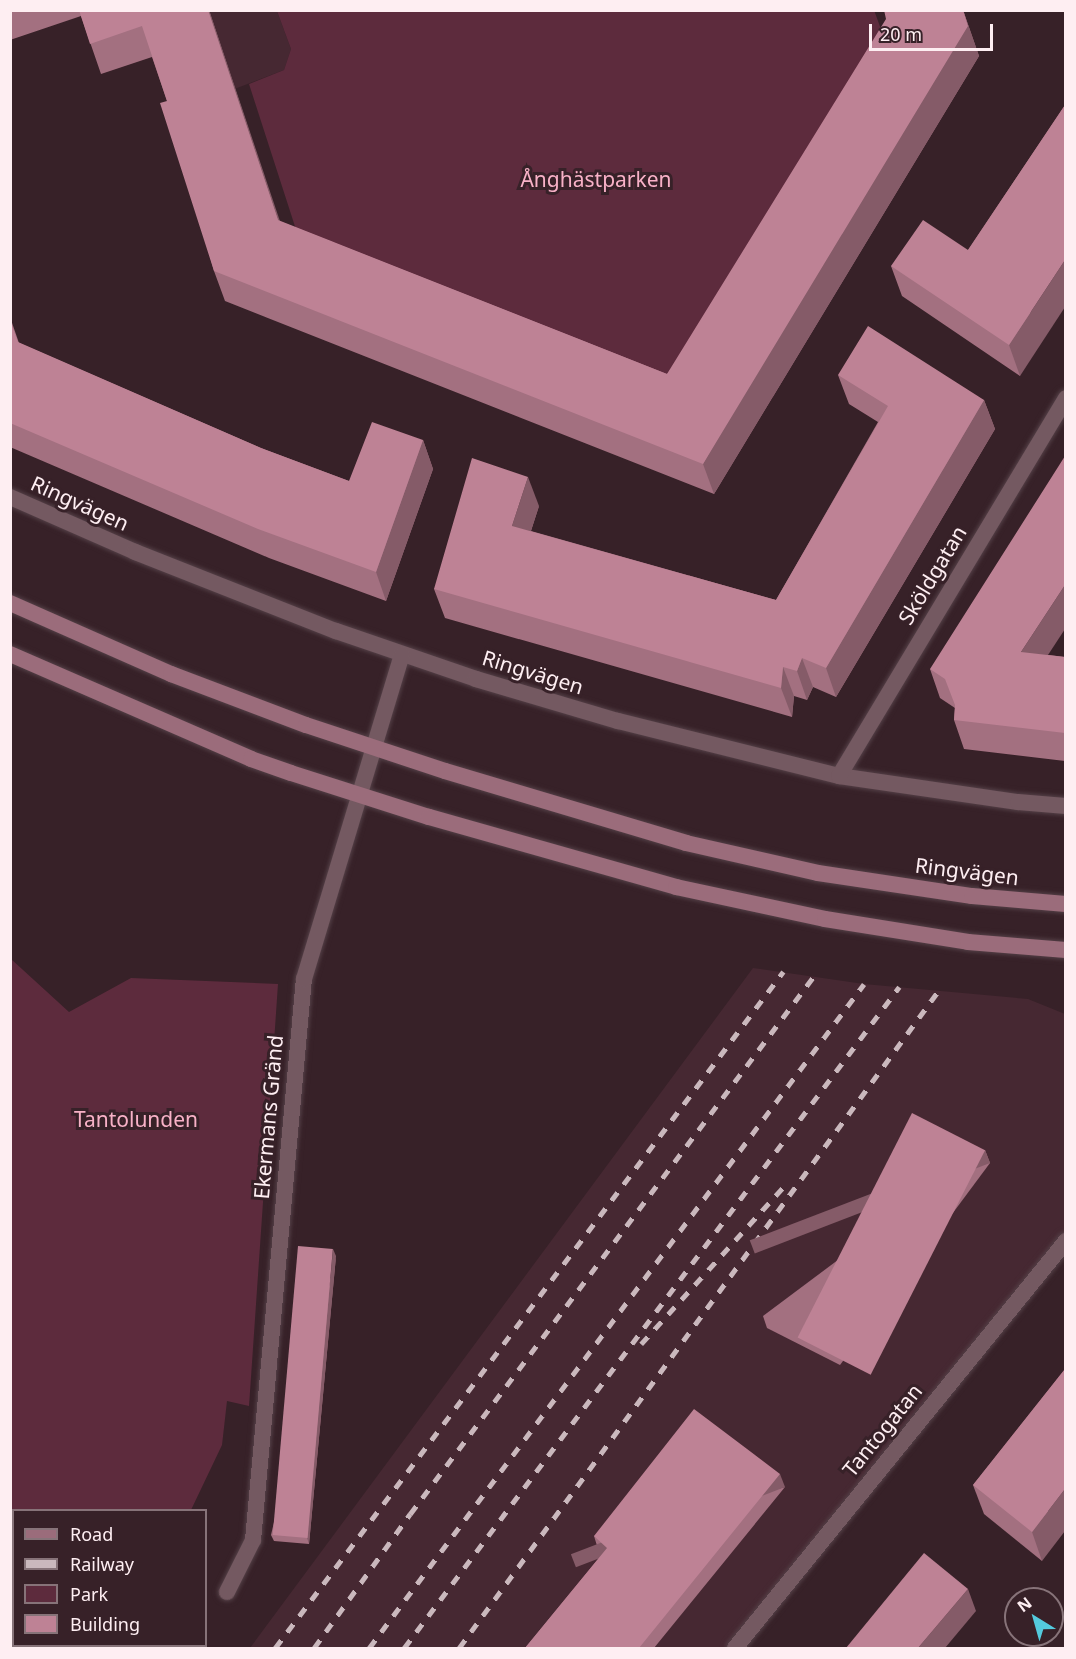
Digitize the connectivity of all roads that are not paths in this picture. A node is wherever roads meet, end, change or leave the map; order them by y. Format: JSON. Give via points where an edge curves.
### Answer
{"nodes":[{"id":1,"x":1065,"y":398,"type":"edge"},
{"id":2,"x":10,"y":497,"type":"edge"},
{"id":3,"x":10,"y":603,"type":"edge"},
{"id":4,"x":10,"y":654,"type":"edge"},
{"id":5,"x":402,"y":654,"type":"junction"},
{"id":6,"x":375,"y":749,"type":"junction"},
{"id":7,"x":839,"y":776,"type":"junction"},
{"id":8,"x":361,"y":795,"type":"junction"},
{"id":9,"x":1065,"y":806,"type":"edge"},
{"id":10,"x":1065,"y":904,"type":"edge"},
{"id":11,"x":1065,"y":950,"type":"edge"},
{"id":12,"x":1065,"y":1241,"type":"edge"},
{"id":13,"x":227,"y":1592,"type":"dead end"},
{"id":14,"x":735,"y":1648,"type":"edge"}],
"edges":[{"from":1,"to":7,"type":"street","name":"Sköldgatan"},
{"from":2,"to":5,"type":"street","name":"Ringvägen","via":[[135,552]]},
{"from":3,"to":6,"type":"main road","name":"Ringvägen","via":[[171,674]]},
{"from":4,"to":8,"type":"main road","via":[[251,759]]},
{"from":5,"to":6,"type":"street","name":"Ekermans Gränd"},
{"from":5,"to":7,"type":"street","name":"Ringvägen","via":[[618,721]]},
{"from":6,"to":8,"type":"street","name":"Ekermans Gränd"},
{"from":6,"to":10,"type":"main road","name":"Ringvägen","via":[[686,843],[818,873],[972,896]]},
{"from":7,"to":9,"type":"street","name":"Ringvägen"},
{"from":8,"to":11,"type":"main road","via":[[676,887],[825,919],[968,942]]},
{"from":8,"to":13,"type":"street","name":"Ekermans Gränd","via":[[304,979],[253,1540]]},
{"from":12,"to":14,"type":"street","name":"Tantogatan"}]}
